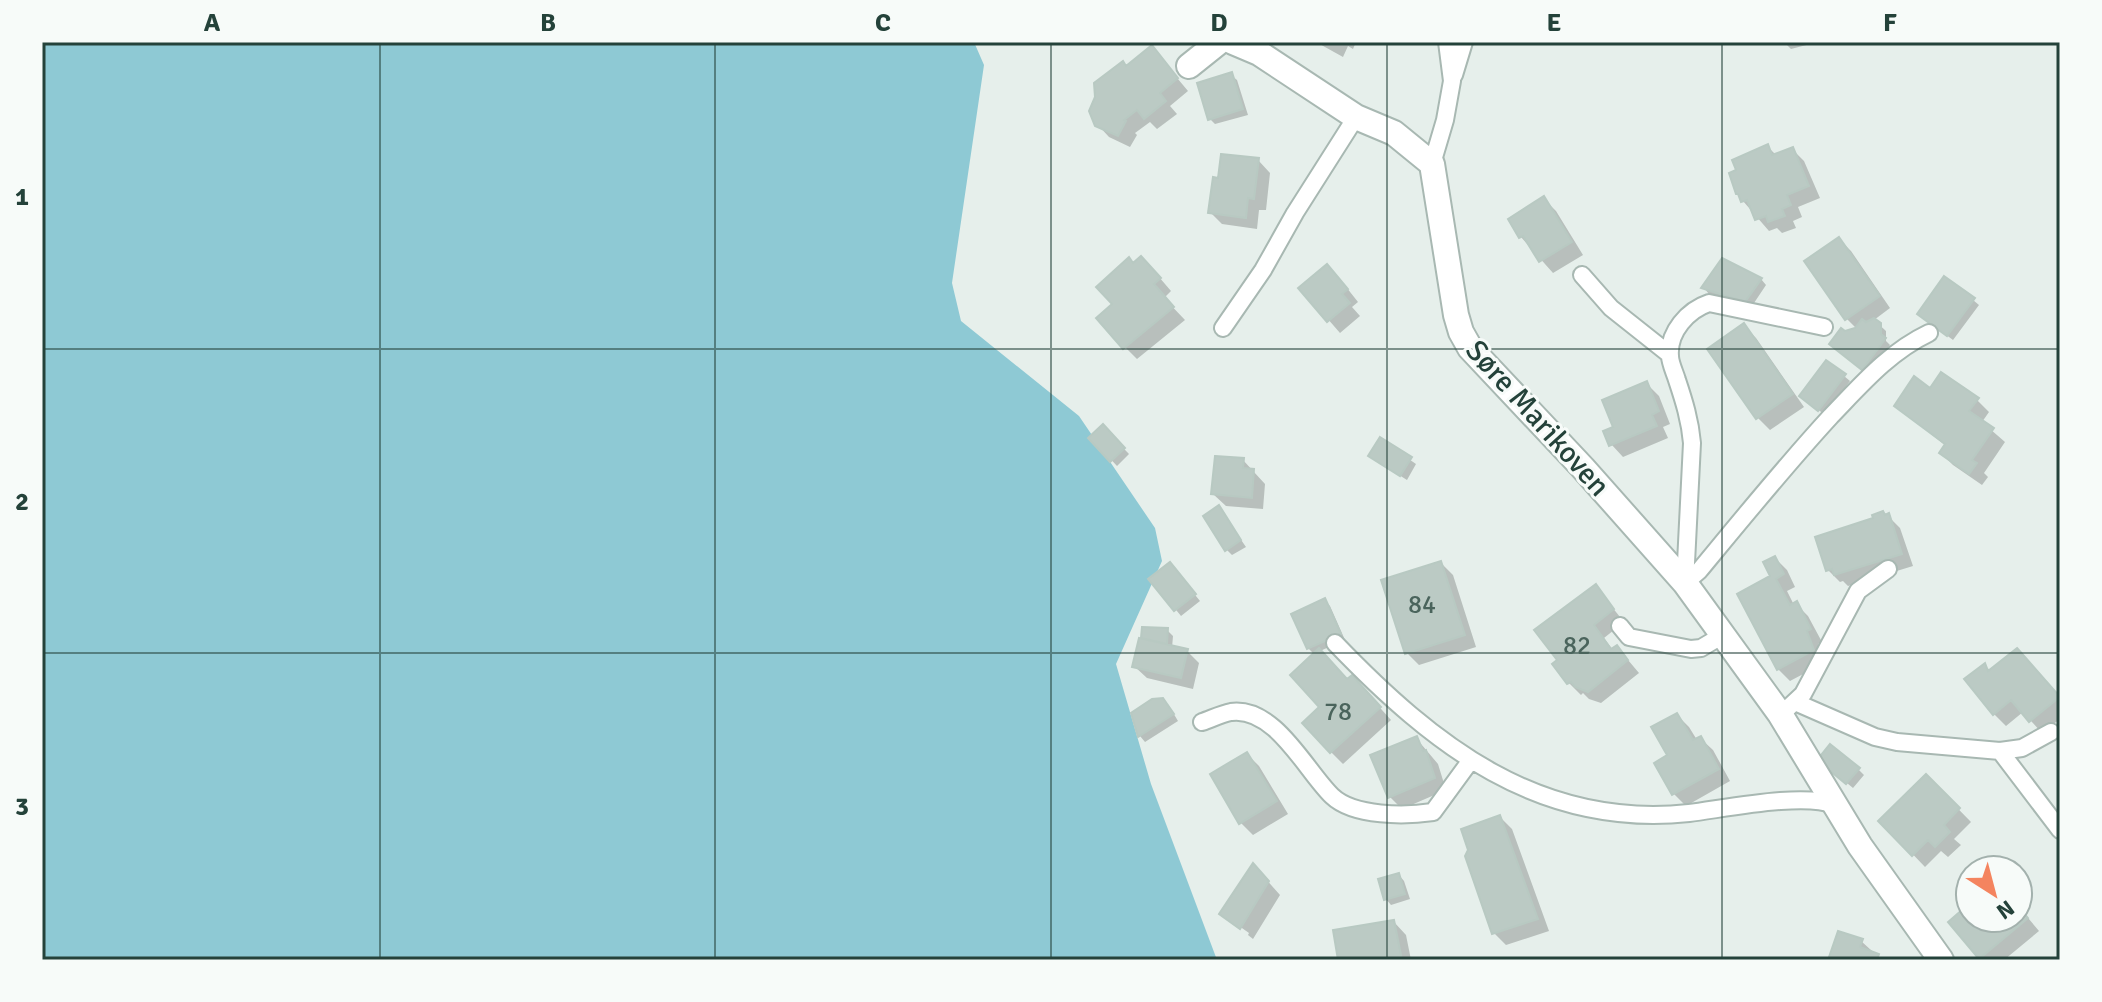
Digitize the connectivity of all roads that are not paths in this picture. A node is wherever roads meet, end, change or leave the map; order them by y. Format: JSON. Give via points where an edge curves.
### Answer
{"nodes":[{"id":1,"x":1219,"y":42,"type":"edge"},
{"id":2,"x":1233,"y":42,"type":"edge"},
{"id":3,"x":1447,"y":42,"type":"edge"},
{"id":4,"x":1464,"y":42,"type":"edge"},
{"id":5,"x":1189,"y":66,"type":"dead end"},
{"id":6,"x":1452,"y":81,"type":"junction"},
{"id":7,"x":1356,"y":117,"type":"junction"},
{"id":8,"x":1432,"y":164,"type":"junction"},
{"id":9,"x":1582,"y":275,"type":"dead end"},
{"id":10,"x":1824,"y":327,"type":"dead end"},
{"id":11,"x":1223,"y":328,"type":"dead end"},
{"id":12,"x":1929,"y":333,"type":"dead end"},
{"id":13,"x":1669,"y":354,"type":"junction"},
{"id":14,"x":1888,"y":569,"type":"dead end"},
{"id":15,"x":1685,"y":583,"type":"junction"},
{"id":16,"x":1620,"y":626,"type":"dead end"},
{"id":17,"x":1723,"y":635,"type":"junction"},
{"id":18,"x":1335,"y":643,"type":"dead end"},
{"id":19,"x":1788,"y":708,"type":"junction"},
{"id":20,"x":1202,"y":722,"type":"dead end"},
{"id":21,"x":2051,"y":732,"type":"dead end"},
{"id":22,"x":2000,"y":751,"type":"junction"},
{"id":23,"x":1471,"y":760,"type":"junction"},
{"id":24,"x":1834,"y":805,"type":"junction"},
{"id":25,"x":2060,"y":830,"type":"edge"},
{"id":26,"x":1941,"y":960,"type":"edge"}],
"edges":[{"from":1,"to":5,"type":"street"},
{"from":2,"to":7,"type":"street","via":[[1259,53]]},
{"from":3,"to":6,"type":"lane","name":"Søre Marikoven"},
{"from":4,"to":6,"type":"lane","name":"Søre Marikoven"},
{"from":6,"to":8,"type":"lane","name":"Søre Marikoven"},
{"from":7,"to":8,"type":"street","via":[[1394,133]]},
{"from":7,"to":11,"type":"lane"},
{"from":8,"to":15,"type":"street","name":"Søre Marikoven","via":[[1456,315],[1470,348]]},
{"from":9,"to":13,"type":"lane","via":[[1611,308]]},
{"from":10,"to":13,"type":"lane","via":[[1709,303],[1684,316]]},
{"from":12,"to":15,"type":"lane","via":[[1894,353],[1857,389]]},
{"from":13,"to":15,"type":"lane","via":[[1690,421]]},
{"from":14,"to":19,"type":"lane","via":[[1858,591],[1803,694]]},
{"from":15,"to":17,"type":"street","name":"Søre Marikoven"},
{"from":16,"to":17,"type":"lane","via":[[1629,637],[1691,649]]},
{"from":17,"to":19,"type":"street","name":"Søre Marikoven"},
{"from":18,"to":23,"type":"lane","via":[[1373,682]]},
{"from":19,"to":22,"type":"lane","via":[[1897,742]]},
{"from":19,"to":24,"type":"street","name":"Søre Marikoven"},
{"from":20,"to":23,"type":"lane","via":[[1233,712],[1257,716],[1295,748],[1333,798],[1352,807],[1404,816],[1433,812]]},
{"from":21,"to":22,"type":"lane","via":[[2022,748]]},
{"from":22,"to":25,"type":"lane"},
{"from":23,"to":24,"type":"lane","via":[[1530,791],[1620,814],[1652,816],[1805,802]]},
{"from":24,"to":26,"type":"street","name":"Søre Marikoven"}]}
